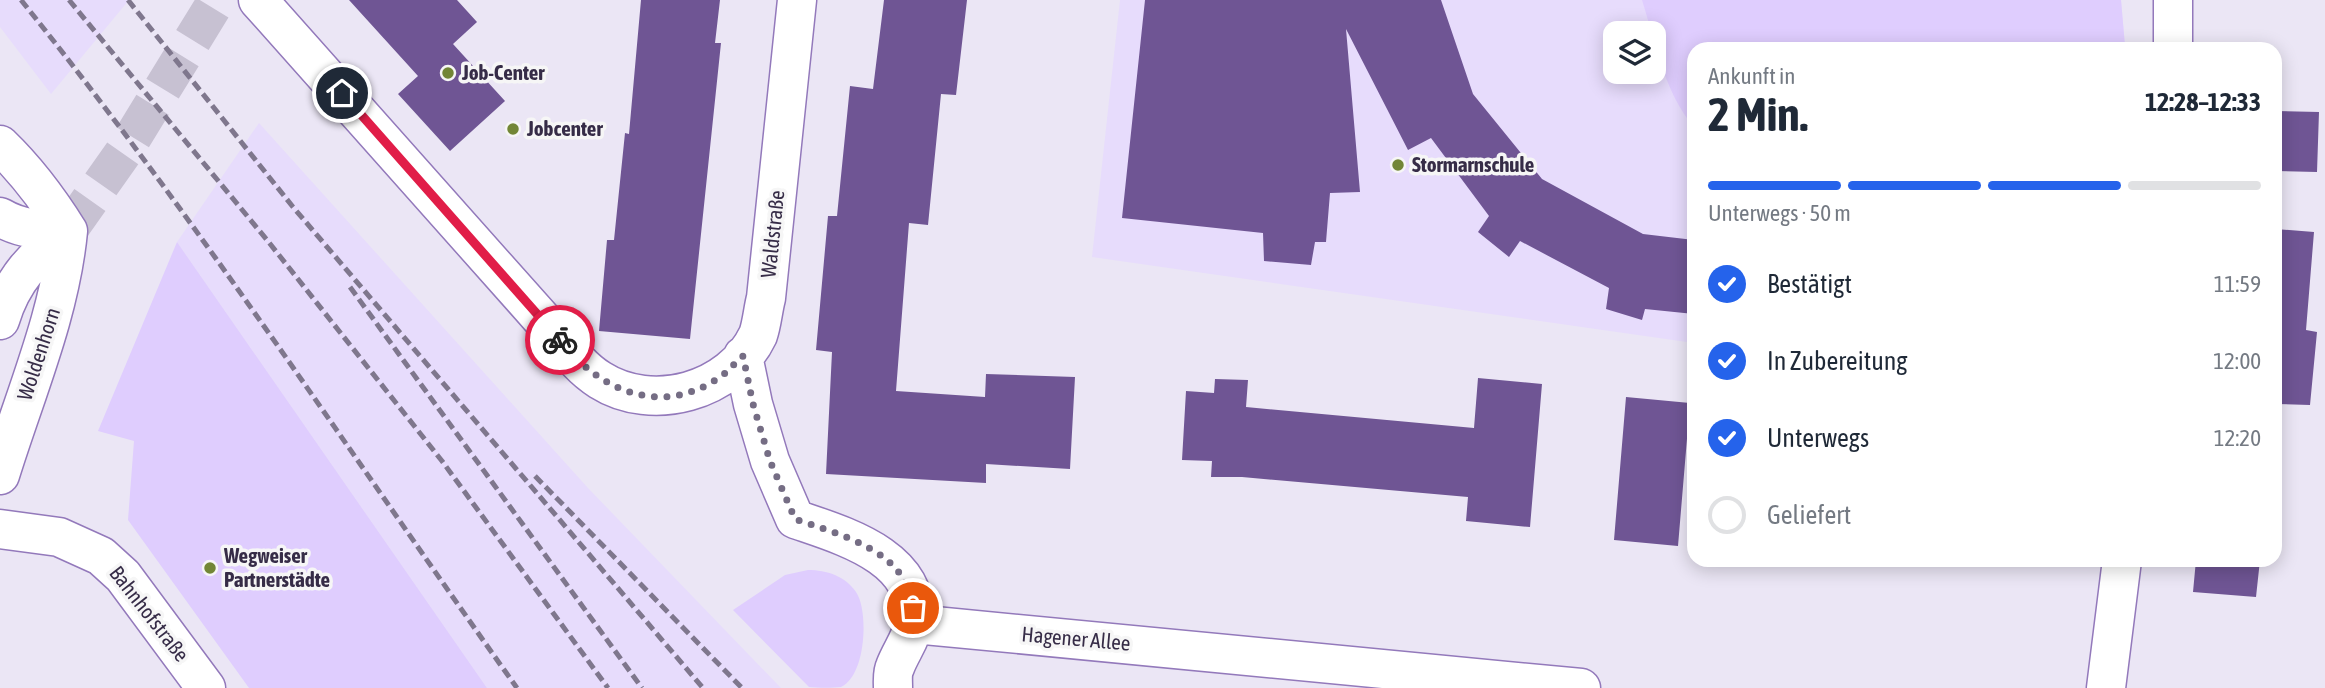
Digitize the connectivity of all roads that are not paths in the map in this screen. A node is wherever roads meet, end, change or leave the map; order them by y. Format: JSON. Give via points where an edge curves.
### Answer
{"nodes":[{"id":1,"x":258,"y":0,"type":"edge"},
{"id":2,"x":797,"y":0,"type":"edge"},
{"id":3,"x":2173,"y":0,"type":"edge"},
{"id":4,"x":2172,"y":42,"type":"edge"},
{"id":5,"x":0,"y":145,"type":"edge"},
{"id":6,"x":0,"y":217,"type":"edge"},
{"id":7,"x":68,"y":231,"type":"junction"},
{"id":8,"x":0,"y":320,"type":"edge"},
{"id":9,"x":743,"y":356,"type":"junction"},
{"id":10,"x":0,"y":475,"type":"edge"},
{"id":11,"x":0,"y":529,"type":"edge"},
{"id":12,"x":2121,"y":567,"type":"edge"},
{"id":13,"x":914,"y":624,"type":"junction"},
{"id":14,"x":206,"y":688,"type":"edge"},
{"id":15,"x":893,"y":688,"type":"edge"},
{"id":16,"x":1581,"y":688,"type":"edge"},
{"id":17,"x":2106,"y":688,"type":"edge"}],
"edges":[{"from":1,"to":9,"type":"street","name":"Waldstraße","via":[[572,356],[599,379],[626,393],[675,395],[696,390]]},
{"from":2,"to":9,"type":"street","name":"Waldstraße","via":[[766,298],[758,334]]},
{"from":3,"to":4,"type":"street"},
{"from":5,"to":7,"type":"street","via":[[47,198]]},
{"from":6,"to":7,"type":"street","via":[[32,230]]},
{"from":7,"to":8,"type":"street","via":[[23,271]]},
{"from":7,"to":10,"type":"street","name":"Woldenhorn","via":[[54,313]]},
{"from":9,"to":13,"type":"street","via":[[770,461],[795,519],[857,540],[891,563],[912,593]]},
{"from":11,"to":14,"type":"street","name":"Bahnhofstraße","via":[[46,534],[80,545],[113,565]]},
{"from":12,"to":17,"type":"street"},
{"from":13,"to":15,"type":"street","via":[[894,669]]},
{"from":13,"to":16,"type":"street","name":"Hagener Allee"}]}
